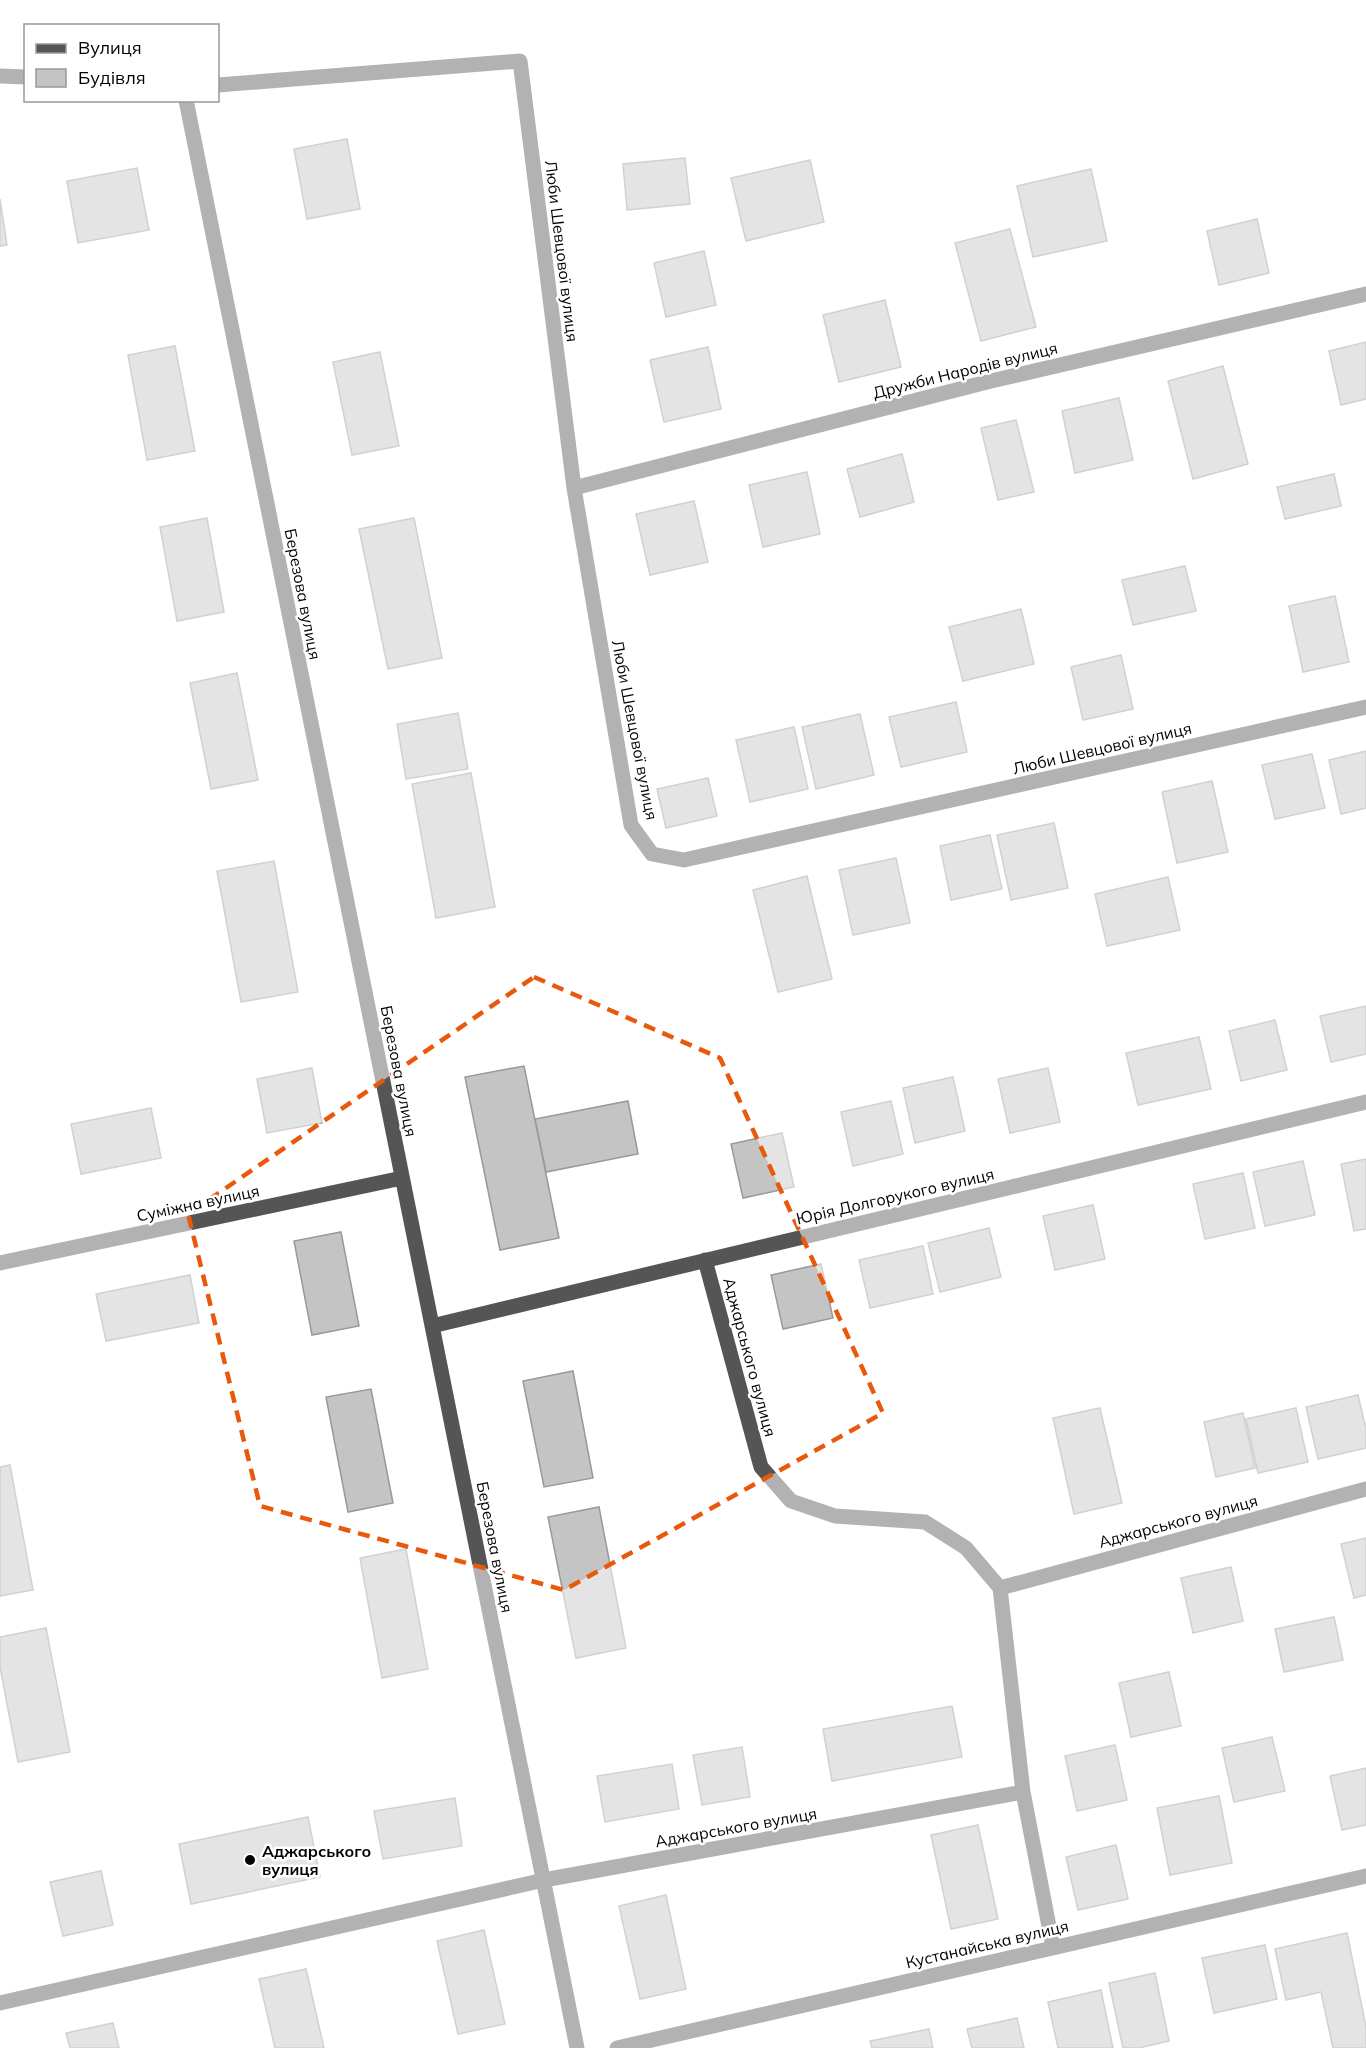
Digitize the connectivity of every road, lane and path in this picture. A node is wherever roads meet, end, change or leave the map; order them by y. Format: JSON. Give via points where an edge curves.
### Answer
{"nodes":[{"id":1,"x":0,"y":76,"type":"edge"},
{"id":2,"x":24,"y":77,"type":"edge"},
{"id":3,"x":219,"y":85,"type":"edge"},
{"id":4,"x":186,"y":102,"type":"edge"},
{"id":5,"x":1366,"y":294,"type":"edge"},
{"id":6,"x":574,"y":488,"type":"junction"},
{"id":7,"x":1366,"y":707,"type":"edge"},
{"id":8,"x":1366,"y":1102,"type":"edge"},
{"id":9,"x":402,"y":1178,"type":"junction"},
{"id":10,"x":705,"y":1260,"type":"junction"},
{"id":11,"x":0,"y":1263,"type":"edge"},
{"id":12,"x":432,"y":1326,"type":"junction"},
{"id":13,"x":1366,"y":1489,"type":"edge"},
{"id":14,"x":1000,"y":1588,"type":"junction"},
{"id":15,"x":1023,"y":1792,"type":"junction"},
{"id":16,"x":1366,"y":1876,"type":"edge"},
{"id":17,"x":544,"y":1880,"type":"junction"},
{"id":18,"x":1053,"y":1947,"type":"junction"},
{"id":19,"x":0,"y":2003,"type":"edge"},
{"id":20,"x":577,"y":2048,"type":"edge"},
{"id":21,"x":617,"y":2048,"type":"edge"}],
"edges":[{"from":1,"to":2,"type":"street"},
{"from":3,"to":6,"type":"street","name":"Люби Шевцової вулиця","via":[[520,61]]},
{"from":4,"to":9,"type":"street","name":"Березова вулиця"},
{"from":5,"to":6,"type":"street","name":"Дружби Народів вулиця","via":[[991,381]]},
{"from":6,"to":7,"type":"street","name":"Люби Шевцової вулиця","via":[[631,825],[652,854],[684,860]]},
{"from":8,"to":10,"type":"street","name":"Юрія Долгорукого вулиця"},
{"from":9,"to":11,"type":"street","name":"Суміжна вулиця"},
{"from":9,"to":12,"type":"street","name":"Березова вулиця"},
{"from":10,"to":12,"type":"street","name":"Юрія Долгорукого вулиця"},
{"from":10,"to":14,"type":"street","name":"Аджарського вулиця","via":[[761,1467],[791,1501],[835,1516],[925,1522],[966,1548]]},
{"from":12,"to":17,"type":"street","name":"Березова вулиця"},
{"from":13,"to":14,"type":"street","name":"Аджарського вулиця"},
{"from":14,"to":15,"type":"street"},
{"from":15,"to":17,"type":"street","name":"Аджарського вулиця"},
{"from":15,"to":18,"type":"street"},
{"from":16,"to":18,"type":"street","name":"Кустанайська вулиця"},
{"from":17,"to":19,"type":"street","name":"Аджарського вулиця"},
{"from":17,"to":20,"type":"street","name":"Березова вулиця"},
{"from":18,"to":21,"type":"street","name":"Кустанайська вулиця"}]}
